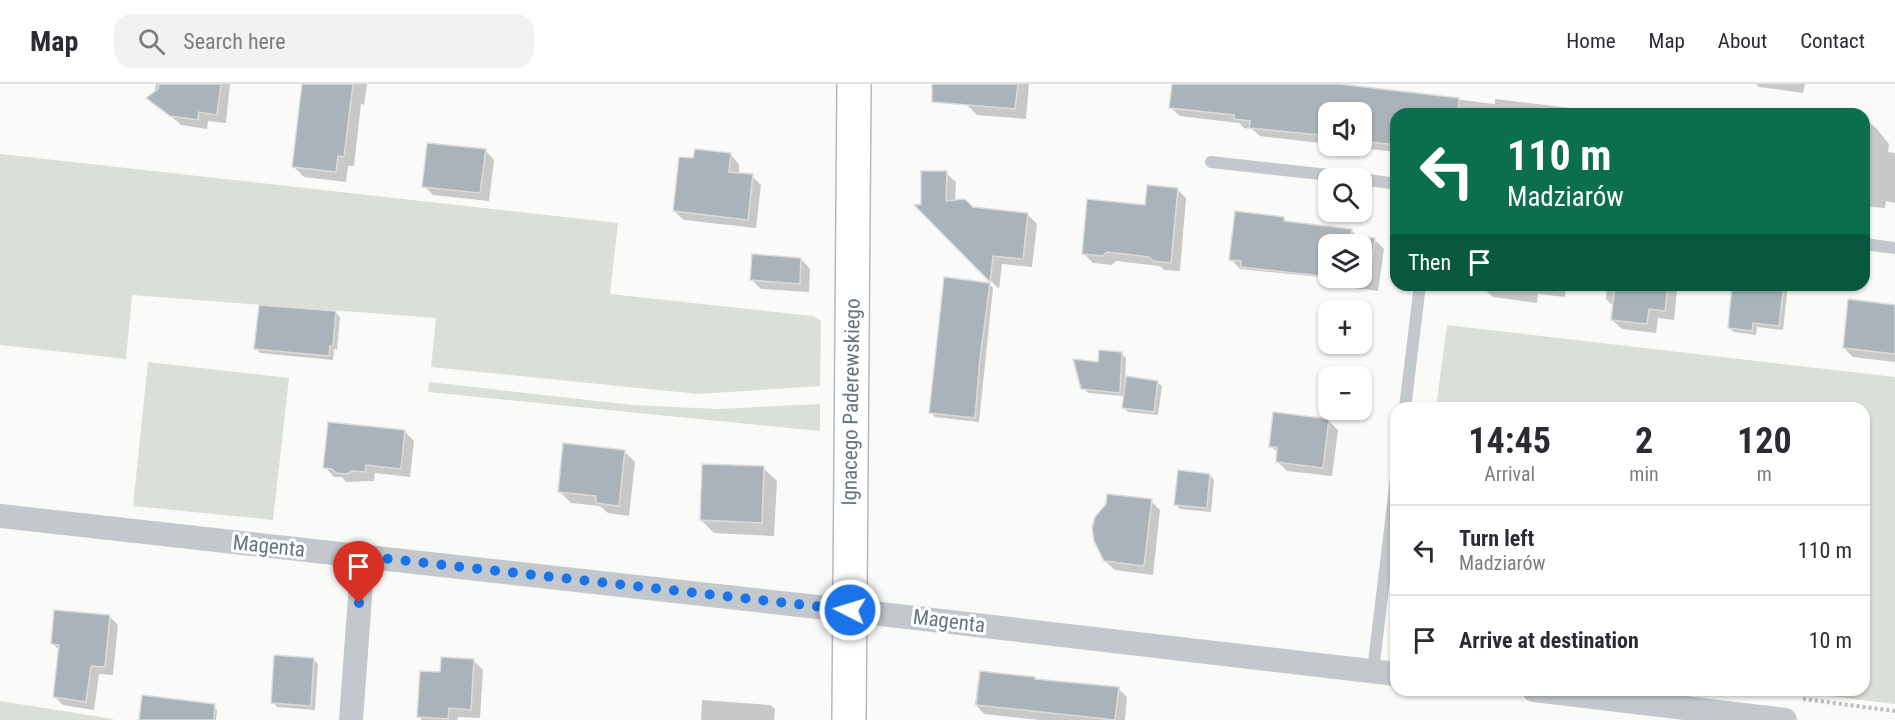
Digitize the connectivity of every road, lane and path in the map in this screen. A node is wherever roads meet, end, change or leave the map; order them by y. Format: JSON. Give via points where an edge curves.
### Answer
{"nodes":[{"id":1,"x":855,"y":84,"type":"edge"},
{"id":2,"x":1211,"y":162,"type":"dead end"},
{"id":3,"x":1318,"y":174,"type":"edge"},
{"id":4,"x":1372,"y":180,"type":"edge"},
{"id":5,"x":1390,"y":183,"type":"edge"},
{"id":6,"x":1870,"y":245,"type":"edge"},
{"id":7,"x":1895,"y":248,"type":"edge"},
{"id":8,"x":1419,"y":291,"type":"edge"},
{"id":9,"x":1406,"y":402,"type":"edge"},
{"id":10,"x":0,"y":516,"type":"edge"},
{"id":11,"x":363,"y":556,"type":"junction"},
{"id":12,"x":1390,"y":584,"type":"edge"},
{"id":13,"x":850,"y":610,"type":"junction"},
{"id":14,"x":1385,"y":672,"type":"edge"},
{"id":15,"x":1614,"y":696,"type":"edge"},
{"id":16,"x":1789,"y":709,"type":"edge"},
{"id":17,"x":1895,"y":711,"type":"edge"},
{"id":18,"x":351,"y":720,"type":"edge"},
{"id":19,"x":849,"y":720,"type":"edge"}],
"edges":[{"from":1,"to":13,"type":"street","name":"Ignacego Paderewskiego"},
{"from":2,"to":3,"type":"lane"},
{"from":4,"to":5,"type":"lane"},
{"from":6,"to":7,"type":"lane"},
{"from":8,"to":9,"type":"lane"},
{"from":10,"to":11,"type":"street","name":"Magenta"},
{"from":11,"to":13,"type":"street","name":"Magenta"},
{"from":11,"to":18,"type":"street"},
{"from":12,"to":14,"type":"lane"},
{"from":13,"to":14,"type":"street","name":"Magenta"},
{"from":13,"to":19,"type":"street","name":"Ignacego Paderewskiego"},
{"from":15,"to":16,"type":"street"},
{"from":16,"to":17,"type":"path"}]}
